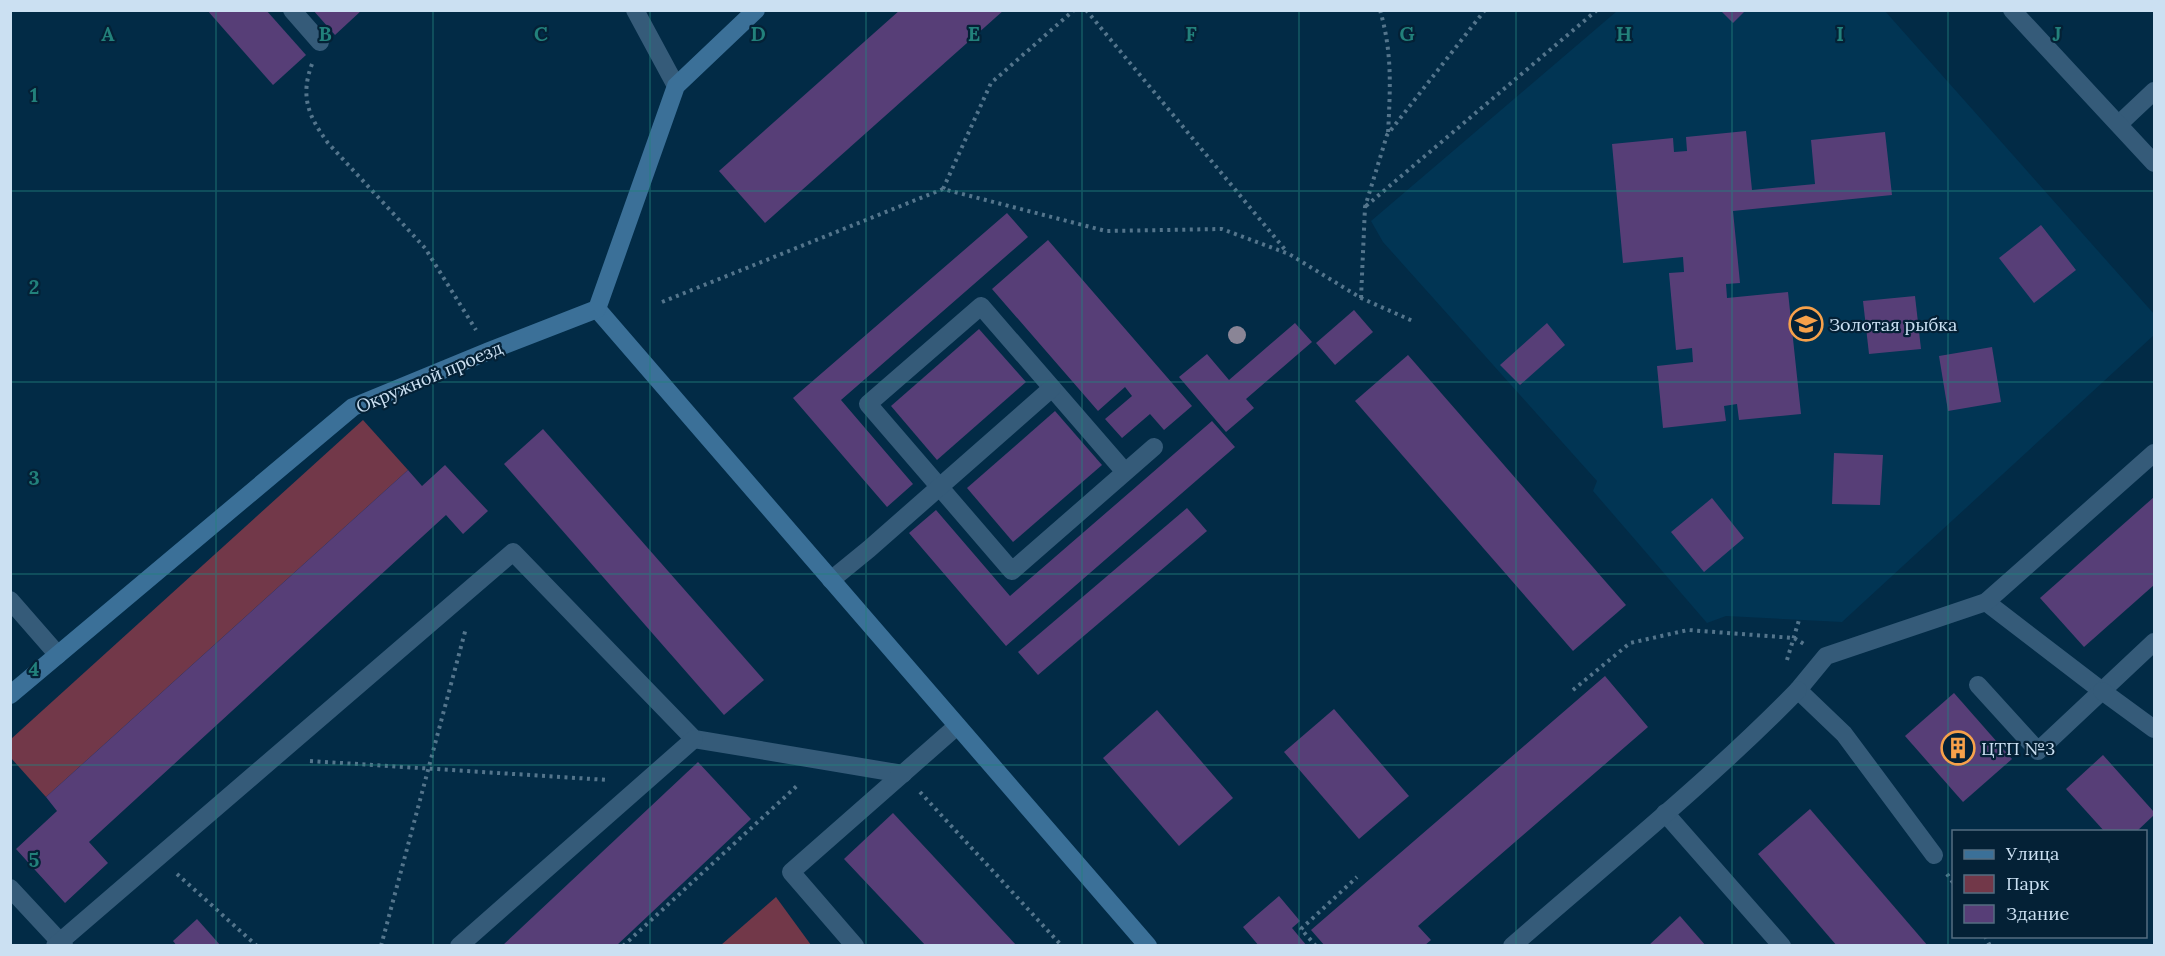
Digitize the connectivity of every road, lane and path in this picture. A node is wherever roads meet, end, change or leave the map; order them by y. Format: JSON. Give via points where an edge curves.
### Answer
{"nodes":[{"id":1,"x":292,"y":10,"type":"edge"},
{"id":2,"x":635,"y":10,"type":"edge"},
{"id":3,"x":756,"y":10,"type":"edge"},
{"id":4,"x":1074,"y":10,"type":"edge"},
{"id":5,"x":1086,"y":10,"type":"edge"},
{"id":6,"x":1380,"y":10,"type":"edge"},
{"id":7,"x":1485,"y":10,"type":"edge"},
{"id":8,"x":1597,"y":10,"type":"edge"},
{"id":9,"x":2012,"y":10,"type":"edge"},
{"id":10,"x":320,"y":42,"type":"joint"},
{"id":11,"x":676,"y":86,"type":"junction"},
{"id":12,"x":2154,"y":91,"type":"edge"},
{"id":13,"x":2119,"y":124,"type":"junction"},
{"id":14,"x":1388,"y":135,"type":"junction"},
{"id":15,"x":2154,"y":163,"type":"edge"},
{"id":16,"x":943,"y":189,"type":"junction"},
{"id":17,"x":1365,"y":207,"type":"junction"},
{"id":18,"x":1288,"y":254,"type":"junction"},
{"id":19,"x":1361,"y":298,"type":"junction"},
{"id":20,"x":662,"y":302,"type":"dead end"},
{"id":21,"x":597,"y":309,"type":"junction"},
{"id":22,"x":1415,"y":322,"type":"dead end"},
{"id":23,"x":489,"y":351,"type":"junction"},
{"id":24,"x":1052,"y":388,"type":"junction"},
{"id":25,"x":1154,"y":447,"type":"dead end"},
{"id":26,"x":2154,"y":453,"type":"edge"},
{"id":27,"x":1125,"y":472,"type":"junction"},
{"id":28,"x":939,"y":487,"type":"junction"},
{"id":29,"x":831,"y":580,"type":"junction"},
{"id":30,"x":10,"y":600,"type":"edge"},
{"id":31,"x":1986,"y":602,"type":"junction"},
{"id":32,"x":1799,"y":620,"type":"dead end"},
{"id":33,"x":467,"y":625,"type":"dead end"},
{"id":34,"x":2154,"y":642,"type":"edge"},
{"id":35,"x":58,"y":655,"type":"junction"},
{"id":36,"x":1978,"y":685,"type":"dead end"},
{"id":37,"x":1573,"y":690,"type":"dead end"},
{"id":38,"x":1798,"y":690,"type":"junction"},
{"id":39,"x":2102,"y":691,"type":"junction"},
{"id":40,"x":10,"y":694,"type":"edge"},
{"id":41,"x":957,"y":726,"type":"junction"},
{"id":42,"x":2154,"y":729,"type":"edge"},
{"id":43,"x":694,"y":739,"type":"junction"},
{"id":44,"x":273,"y":758,"type":"junction"},
{"id":45,"x":824,"y":761,"type":"junction"},
{"id":46,"x":428,"y":768,"type":"junction"},
{"id":47,"x":903,"y":774,"type":"junction"},
{"id":48,"x":645,"y":783,"type":"junction"},
{"id":49,"x":1665,"y":813,"type":"junction"},
{"id":50,"x":1934,"y":855,"type":"dead end"},
{"id":51,"x":158,"y":856,"type":"junction"},
{"id":52,"x":1357,"y":876,"type":"dead end"},
{"id":53,"x":10,"y":888,"type":"edge"},
{"id":54,"x":60,"y":944,"type":"edge"},
{"id":55,"x":257,"y":945,"type":"edge"},
{"id":56,"x":381,"y":945,"type":"edge"},
{"id":57,"x":459,"y":945,"type":"edge"},
{"id":58,"x":623,"y":945,"type":"edge"},
{"id":59,"x":855,"y":945,"type":"edge"},
{"id":60,"x":1062,"y":945,"type":"edge"},
{"id":61,"x":1148,"y":945,"type":"edge"},
{"id":62,"x":1316,"y":945,"type":"edge"},
{"id":63,"x":1512,"y":945,"type":"edge"},
{"id":64,"x":1782,"y":945,"type":"edge"}],
"edges":[{"from":1,"to":10,"type":"street"},
{"from":2,"to":11,"type":"street"},
{"from":3,"to":11,"type":"street"},
{"from":4,"to":16,"type":"path","via":[[991,83]]},
{"from":5,"to":18,"type":"path"},
{"from":6,"to":14,"type":"path","via":[[1391,70]]},
{"from":7,"to":14,"type":"path"},
{"from":8,"to":17,"type":"path"},
{"from":9,"to":13,"type":"street"},
{"from":10,"to":23,"type":"path","via":[[306,80],[307,104],[315,126],[425,248]]},
{"from":11,"to":21,"type":"street"},
{"from":12,"to":13,"type":"street"},
{"from":13,"to":15,"type":"street"},
{"from":14,"to":17,"type":"path"},
{"from":16,"to":18,"type":"path","via":[[1106,231],[1222,229]]},
{"from":16,"to":20,"type":"path"},
{"from":17,"to":19,"type":"path"},
{"from":18,"to":19,"type":"path"},
{"from":19,"to":22,"type":"path"},
{"from":21,"to":23,"type":"street","name":"Окружной проезд"},
{"from":21,"to":29,"type":"street"},
{"from":23,"to":35,"type":"street","name":"Окружной проезд","via":[[353,407]]},
{"from":24,"to":27,"type":"street"},
{"from":24,"to":28,"type":"street"},
{"from":24,"to":28,"type":"street","via":[[981,306],[868,404]]},
{"from":25,"to":27,"type":"street"},
{"from":26,"to":31,"type":"street"},
{"from":27,"to":28,"type":"street","via":[[1012,571]]},
{"from":28,"to":29,"type":"street"},
{"from":29,"to":41,"type":"street"},
{"from":30,"to":35,"type":"street"},
{"from":31,"to":38,"type":"street","via":[[1826,656]]},
{"from":31,"to":39,"type":"street"},
{"from":32,"to":37,"type":"path","via":[[1794,638],[1688,630],[1630,643]]},
{"from":33,"to":46,"type":"path"},
{"from":34,"to":39,"type":"street"},
{"from":35,"to":40,"type":"street","name":"Окружной проезд"},
{"from":36,"to":39,"type":"street","via":[[2038,751]]},
{"from":38,"to":49,"type":"street"},
{"from":38,"to":50,"type":"street","via":[[1844,734]]},
{"from":39,"to":42,"type":"street"},
{"from":41,"to":47,"type":"street"},
{"from":41,"to":61,"type":"street"},
{"from":43,"to":44,"type":"street","via":[[513,552]]},
{"from":43,"to":45,"type":"street"},
{"from":43,"to":48,"type":"street"},
{"from":44,"to":46,"type":"path"},
{"from":44,"to":51,"type":"street"},
{"from":45,"to":47,"type":"street"},
{"from":45,"to":58,"type":"path"},
{"from":46,"to":48,"type":"path"},
{"from":46,"to":56,"type":"path"},
{"from":47,"to":59,"type":"street","via":[[791,873]]},
{"from":47,"to":60,"type":"path"},
{"from":48,"to":57,"type":"street"},
{"from":49,"to":63,"type":"street"},
{"from":49,"to":64,"type":"street"},
{"from":51,"to":54,"type":"street"},
{"from":51,"to":55,"type":"path"},
{"from":52,"to":62,"type":"path","via":[[1301,929]]},
{"from":53,"to":54,"type":"street"}]}
